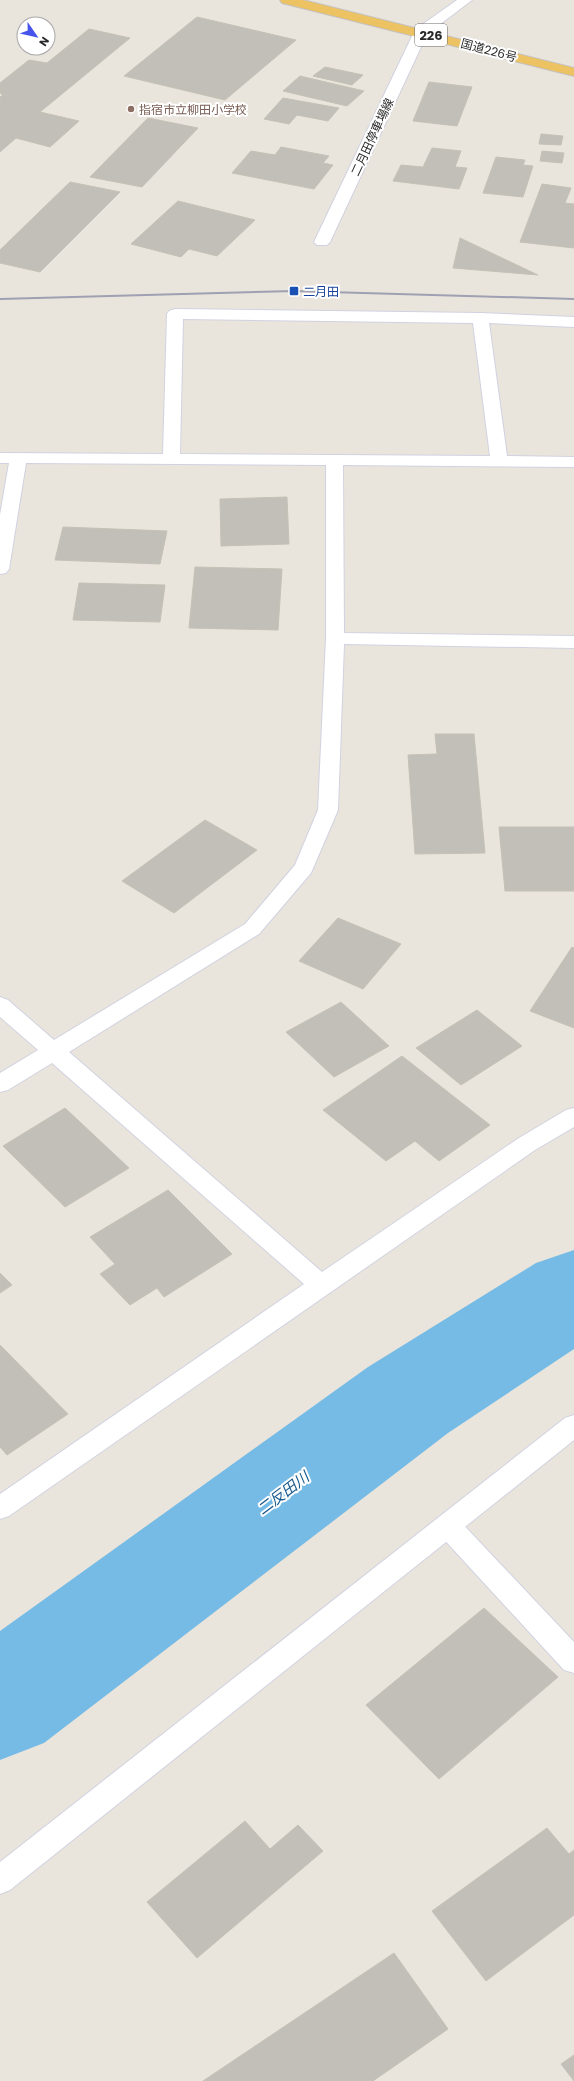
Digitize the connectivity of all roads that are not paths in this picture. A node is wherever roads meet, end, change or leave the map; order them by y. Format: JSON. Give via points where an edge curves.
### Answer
{"nodes":[{"id":1,"x":286,"y":0,"type":"edge"},
{"id":2,"x":465,"y":0,"type":"edge"},
{"id":3,"x":421,"y":32,"type":"junction"},
{"id":4,"x":574,"y":72,"type":"edge"},
{"id":5,"x":322,"y":242,"type":"dead end"},
{"id":6,"x":480,"y":318,"type":"junction"},
{"id":7,"x":574,"y":322,"type":"edge"},
{"id":8,"x":0,"y":458,"type":"edge"},
{"id":9,"x":18,"y":458,"type":"junction"},
{"id":10,"x":171,"y":459,"type":"junction"},
{"id":11,"x":334,"y":459,"type":"junction"},
{"id":12,"x":500,"y":461,"type":"junction"},
{"id":13,"x":574,"y":462,"type":"edge"},
{"id":14,"x":0,"y":570,"type":"edge"},
{"id":15,"x":335,"y":638,"type":"junction"},
{"id":16,"x":574,"y":642,"type":"edge"},
{"id":17,"x":0,"y":1005,"type":"edge"},
{"id":18,"x":54,"y":1051,"type":"junction"},
{"id":19,"x":0,"y":1084,"type":"edge"},
{"id":20,"x":574,"y":1116,"type":"edge"},
{"id":21,"x":321,"y":1285,"type":"junction"},
{"id":22,"x":574,"y":1425,"type":"edge"},
{"id":23,"x":0,"y":1508,"type":"edge"},
{"id":24,"x":448,"y":1526,"type":"junction"},
{"id":25,"x":574,"y":1661,"type":"edge"},
{"id":26,"x":0,"y":1880,"type":"edge"}],
"edges":[{"from":1,"to":3,"type":"highway","name":"国道226号","number":"226"},
{"from":2,"to":3,"type":"street"},
{"from":3,"to":4,"type":"highway","name":"国道226号","number":"226"},
{"from":3,"to":5,"type":"street","name":"二月田停車場線"},
{"from":6,"to":7,"type":"street"},
{"from":6,"to":10,"type":"street","via":[[175,314]]},
{"from":6,"to":12,"type":"street"},
{"from":8,"to":9,"type":"street"},
{"from":9,"to":10,"type":"street"},
{"from":9,"to":14,"type":"street"},
{"from":10,"to":11,"type":"street"},
{"from":11,"to":12,"type":"street"},
{"from":11,"to":15,"type":"street"},
{"from":12,"to":13,"type":"street"},
{"from":15,"to":16,"type":"street"},
{"from":15,"to":18,"type":"street","via":[[328,810],[304,868],[252,929]]},
{"from":17,"to":18,"type":"street"},
{"from":18,"to":19,"type":"street"},
{"from":18,"to":21,"type":"street"},
{"from":20,"to":21,"type":"street","via":[[527,1144]]},
{"from":21,"to":23,"type":"street"},
{"from":22,"to":24,"type":"street"},
{"from":24,"to":25,"type":"street"},
{"from":24,"to":26,"type":"street"}]}
